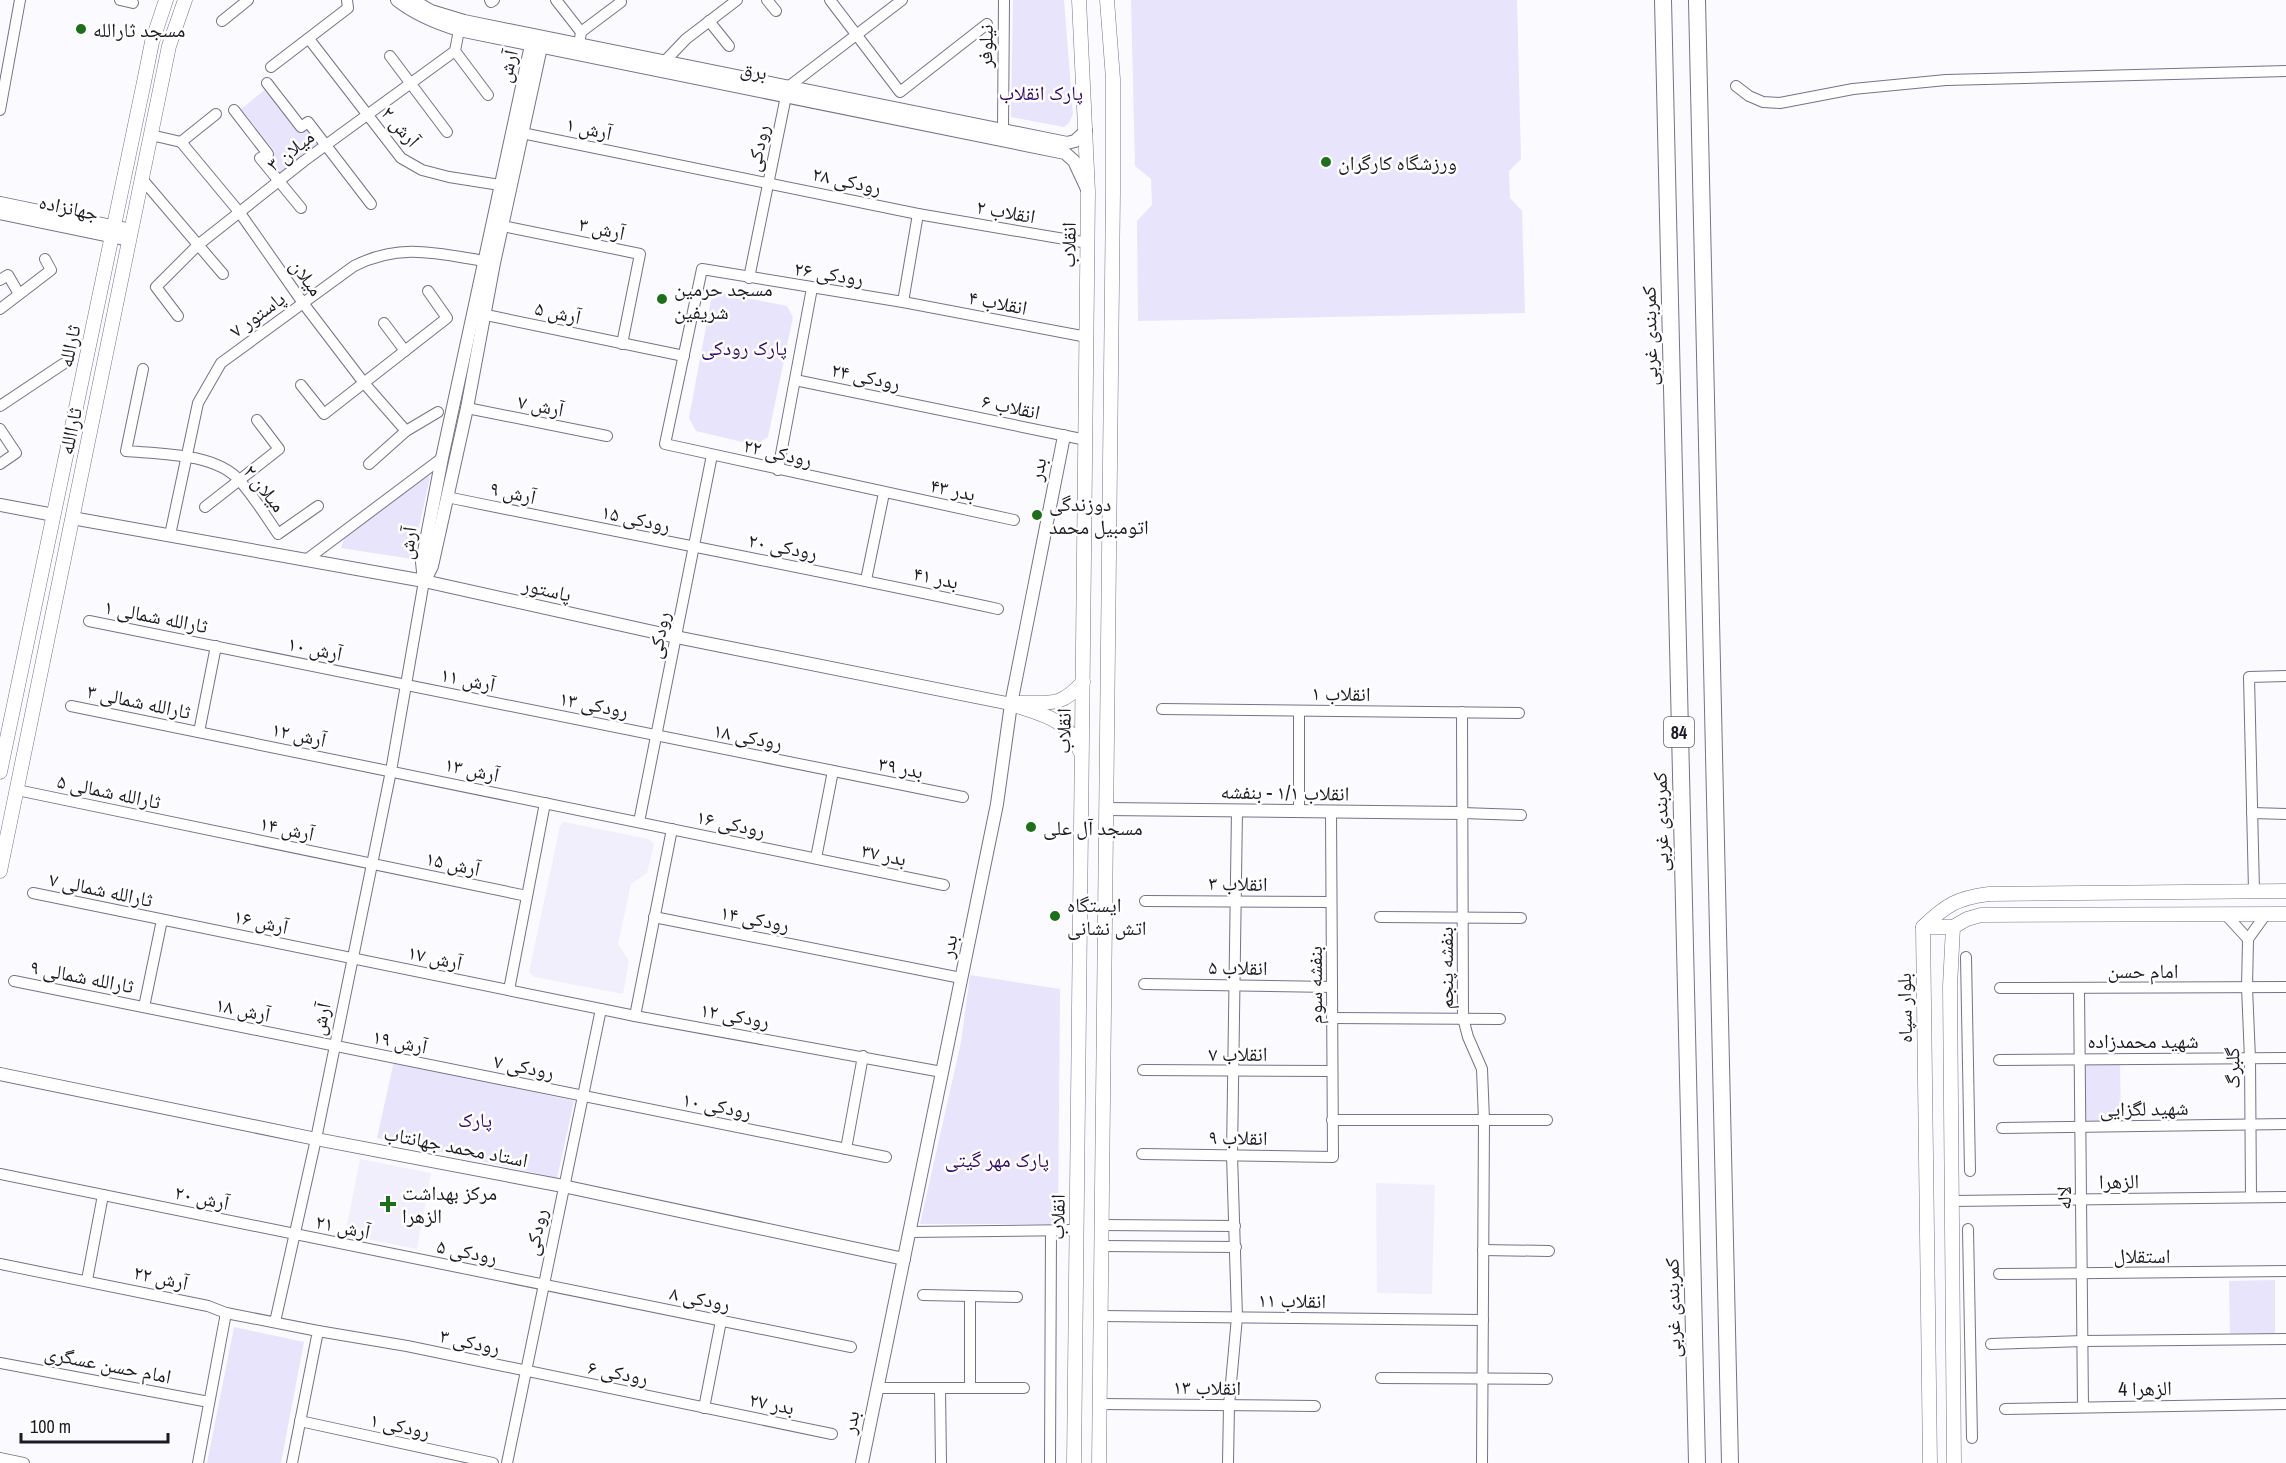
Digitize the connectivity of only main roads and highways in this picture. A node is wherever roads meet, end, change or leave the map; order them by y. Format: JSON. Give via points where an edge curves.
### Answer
{"nodes":[{"id":1,"x":166,"y":0,"type":"edge"},
{"id":2,"x":185,"y":0,"type":"edge"},
{"id":3,"x":1079,"y":0,"type":"edge"},
{"id":4,"x":1107,"y":0,"type":"edge"},
{"id":5,"x":1663,"y":0,"type":"edge"},
{"id":6,"x":1697,"y":0,"type":"edge"},
{"id":7,"x":54,"y":515,"type":"junction"},
{"id":8,"x":72,"y":518,"type":"junction"},
{"id":9,"x":1083,"y":681,"type":"junction"},
{"id":10,"x":3,"y":736,"type":"edge"},
{"id":11,"x":1082,"y":757,"type":"junction"},
{"id":12,"x":0,"y":772,"type":"edge"},
{"id":13,"x":0,"y":871,"type":"edge"},
{"id":14,"x":2286,"y":891,"type":"edge"},
{"id":15,"x":2286,"y":914,"type":"edge"},
{"id":16,"x":1923,"y":927,"type":"junction"},
{"id":17,"x":1953,"y":927,"type":"junction"},
{"id":18,"x":1075,"y":1361,"type":"junction"},
{"id":19,"x":1100,"y":1361,"type":"junction"},
{"id":20,"x":1730,"y":1462,"type":"edge"},
{"id":21,"x":1074,"y":1463,"type":"edge"},
{"id":22,"x":1099,"y":1463,"type":"edge"},
{"id":23,"x":1696,"y":1463,"type":"edge"},
{"id":24,"x":1930,"y":1463,"type":"edge"},
{"id":25,"x":1954,"y":1463,"type":"edge"}],
"edges":[{"from":1,"to":7,"type":"main road","name":"ثارالله","via":[[152,42]]},
{"from":2,"to":8,"type":"main road","name":"ثاراالله","via":[[169,46]]},
{"from":3,"to":9,"type":"main road","name":"انقلاب","via":[[1088,192]]},
{"from":4,"to":19,"type":"main road","via":[[1113,79],[1113,192]]},
{"from":5,"to":23,"type":"highway","name":"کمربندی غربی","number":"84"},
{"from":6,"to":20,"type":"highway","number":"84"},
{"from":7,"to":8,"type":"main road"},
{"from":7,"to":10,"type":"main road","name":"ثارالله"},
{"from":8,"to":13,"type":"main road","name":"ثاراالله"},
{"from":9,"to":11,"type":"main road","name":"انقلاب"},
{"from":9,"to":11,"type":"main road","via":[[1057,702],[1011,704],[1061,724],[1075,737]]},
{"from":10,"to":12,"type":"main road","name":"ثارالله"},
{"from":11,"to":18,"type":"main road","name":"انقلاب"},
{"from":14,"to":16,"type":"main road","via":[[1989,894],[1965,897],[1941,909]]},
{"from":15,"to":17,"type":"main road","via":[[1981,915]]},
{"from":16,"to":17,"type":"main road"},
{"from":16,"to":24,"type":"main road","name":"بلوار سپاه"},
{"from":17,"to":25,"type":"main road","via":[[1950,986]]},
{"from":18,"to":19,"type":"main road"},
{"from":18,"to":21,"type":"main road","name":"انقلاب"},
{"from":19,"to":22,"type":"main road"}]}
